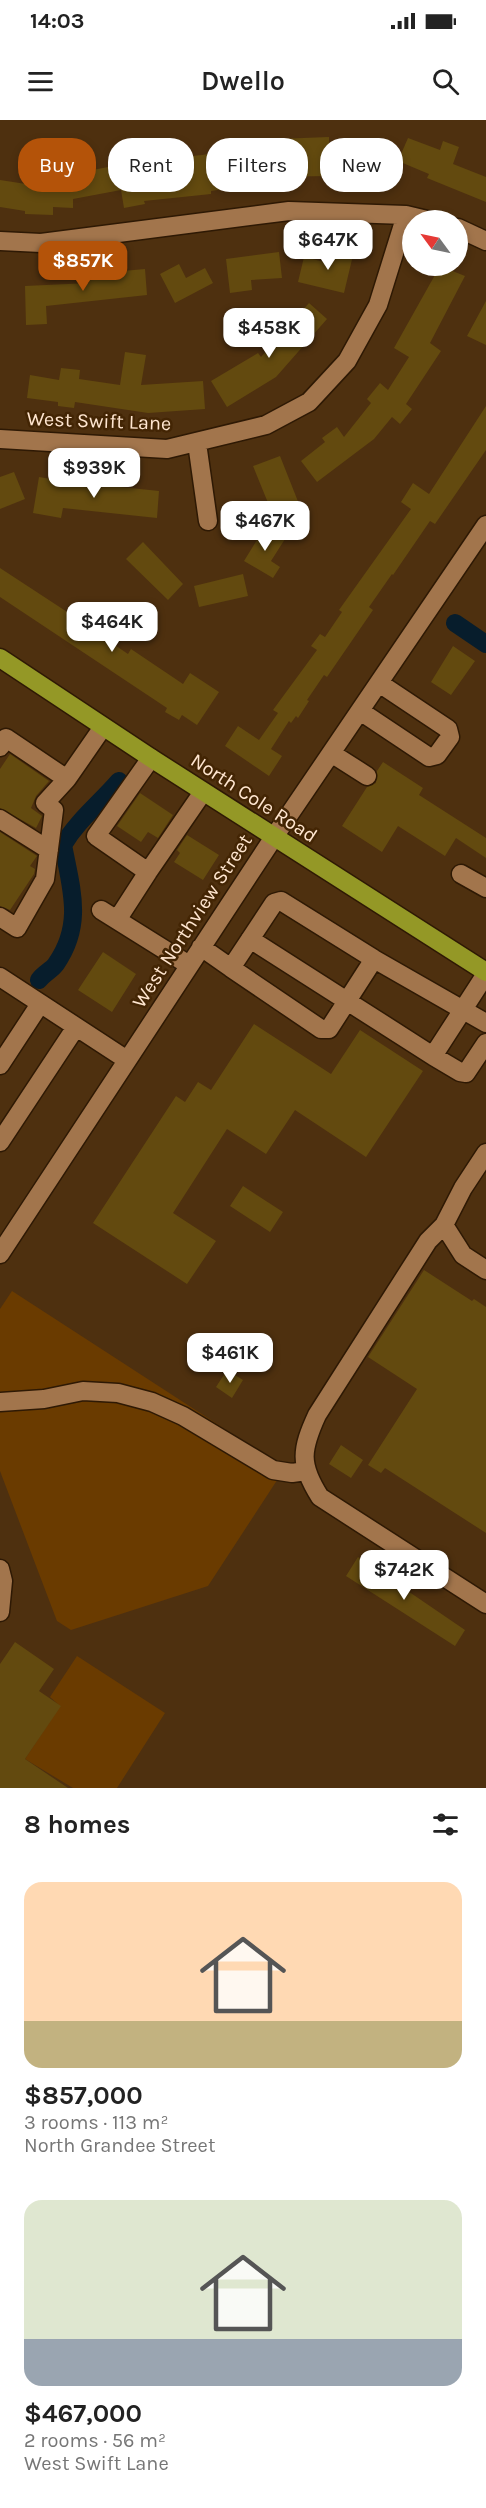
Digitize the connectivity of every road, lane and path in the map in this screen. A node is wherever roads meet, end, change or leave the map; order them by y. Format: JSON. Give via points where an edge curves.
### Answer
{"nodes":[{"id":1,"x":402,"y":215,"type":"edge"},
{"id":2,"x":402,"y":228,"type":"edge"},
{"id":3,"x":468,"y":233,"type":"edge"},
{"id":4,"x":0,"y":241,"type":"edge"},
{"id":5,"x":486,"y":241,"type":"edge"},
{"id":6,"x":0,"y":440,"type":"edge"},
{"id":7,"x":197,"y":443,"type":"junction"},
{"id":8,"x":208,"y":521,"type":"dead end"},
{"id":9,"x":486,"y":525,"type":"edge"},
{"id":10,"x":0,"y":658,"type":"edge"},
{"id":11,"x":379,"y":684,"type":"junction"},
{"id":12,"x":360,"y":711,"type":"junction"},
{"id":13,"x":104,"y":727,"type":"junction"},
{"id":14,"x":2,"y":740,"type":"edge"},
{"id":15,"x":331,"y":753,"type":"junction"},
{"id":16,"x":151,"y":758,"type":"junction"},
{"id":17,"x":367,"y":776,"type":"dead end"},
{"id":18,"x":67,"y":778,"type":"junction"},
{"id":19,"x":203,"y":792,"type":"junction"},
{"id":20,"x":0,"y":819,"type":"edge"},
{"id":21,"x":274,"y":837,"type":"junction"},
{"id":22,"x":49,"y":850,"type":"junction"},
{"id":23,"x":148,"y":872,"type":"junction"},
{"id":24,"x":461,"y":873,"type":"dead end"},
{"id":25,"x":486,"y":888,"type":"edge"},
{"id":26,"x":101,"y":910,"type":"dead end"},
{"id":27,"x":0,"y":917,"type":"edge"},
{"id":28,"x":117,"y":920,"type":"junction"},
{"id":29,"x":250,"y":939,"type":"junction"},
{"id":30,"x":201,"y":947,"type":"junction"},
{"id":31,"x":374,"y":959,"type":"junction"},
{"id":32,"x":189,"y":965,"type":"junction"},
{"id":33,"x":231,"y":968,"type":"junction"},
{"id":34,"x":486,"y":973,"type":"edge"},
{"id":35,"x":0,"y":977,"type":"edge"},
{"id":36,"x":347,"y":1001,"type":"junction"},
{"id":37,"x":40,"y":1004,"type":"junction"},
{"id":38,"x":463,"y":1011,"type":"junction"},
{"id":39,"x":486,"y":1023,"type":"edge"},
{"id":40,"x":76,"y":1027,"type":"junction"},
{"id":41,"x":486,"y":1042,"type":"edge"},
{"id":42,"x":433,"y":1056,"type":"junction"},
{"id":43,"x":127,"y":1060,"type":"junction"},
{"id":44,"x":0,"y":1065,"type":"edge"},
{"id":45,"x":0,"y":1142,"type":"edge"},
{"id":46,"x":486,"y":1153,"type":"edge"},
{"id":47,"x":444,"y":1225,"type":"junction"},
{"id":48,"x":1,"y":1251,"type":"edge"},
{"id":49,"x":486,"y":1270,"type":"edge"},
{"id":50,"x":0,"y":1402,"type":"edge"},
{"id":51,"x":306,"y":1471,"type":"junction"},
{"id":52,"x":0,"y":1569,"type":"edge"},
{"id":53,"x":486,"y":1604,"type":"edge"},
{"id":54,"x":0,"y":1612,"type":"edge"}],
"edges":[{"from":1,"to":4,"type":"street","via":[[289,211],[41,243]]},
{"from":2,"to":7,"type":"street","name":"West Swift Lane","via":[[378,305],[347,361],[309,402],[266,425]]},
{"from":3,"to":5,"type":"street"},
{"from":6,"to":7,"type":"street","name":"West Swift Lane","via":[[167,449]]},
{"from":7,"to":8,"type":"street","name":"West Swift Lane"},
{"from":9,"to":11,"type":"street","name":"West Northview Street"},
{"from":10,"to":13,"type":"main road","name":"North Cole Road"},
{"from":11,"to":12,"type":"street","name":"West Northview Street"},
{"from":11,"to":12,"type":"street","via":[[448,729],[450,737],[437,756],[429,757]]},
{"from":12,"to":15,"type":"street","name":"West Northview Street"},
{"from":13,"to":16,"type":"main road","name":"North Cole Road"},
{"from":13,"to":18,"type":"street"},
{"from":14,"to":18,"type":"street"},
{"from":15,"to":17,"type":"street"},
{"from":15,"to":21,"type":"street","name":"West Northview Street"},
{"from":16,"to":19,"type":"main road","name":"North Cole Road"},
{"from":16,"to":23,"type":"street","via":[[96,836]]},
{"from":18,"to":22,"type":"street","via":[[45,802],[54,810]]},
{"from":19,"to":21,"type":"main road","name":"North Cole Road"},
{"from":19,"to":23,"type":"street"},
{"from":20,"to":22,"type":"street"},
{"from":21,"to":30,"type":"street","name":"West Northview Street"},
{"from":21,"to":34,"type":"main road","name":"North Cole Road"},
{"from":22,"to":27,"type":"street","via":[[45,879],[17,928]]},
{"from":23,"to":28,"type":"street"},
{"from":24,"to":25,"type":"street"},
{"from":26,"to":28,"type":"street"},
{"from":28,"to":32,"type":"street"},
{"from":29,"to":31,"type":"street","via":[[274,903],[281,901]]},
{"from":29,"to":33,"type":"street"},
{"from":29,"to":36,"type":"street"},
{"from":30,"to":32,"type":"street","name":"West Northview Street"},
{"from":30,"to":33,"type":"street"},
{"from":31,"to":36,"type":"street"},
{"from":31,"to":38,"type":"street"},
{"from":32,"to":43,"type":"street","name":"West Northview Street"},
{"from":33,"to":36,"type":"street","via":[[321,1029],[329,1029]]},
{"from":34,"to":38,"type":"street"},
{"from":35,"to":37,"type":"street"},
{"from":36,"to":42,"type":"street"},
{"from":37,"to":40,"type":"street"},
{"from":37,"to":44,"type":"street"},
{"from":38,"to":39,"type":"street"},
{"from":38,"to":42,"type":"street"},
{"from":40,"to":43,"type":"street"},
{"from":40,"to":45,"type":"street"},
{"from":41,"to":42,"type":"street","via":[[466,1073]]},
{"from":43,"to":48,"type":"street","name":"West Northview Street"},
{"from":46,"to":47,"type":"street"},
{"from":47,"to":49,"type":"street","via":[[463,1255]]},
{"from":47,"to":51,"type":"street","via":[[428,1241],[317,1415],[306,1440]]},
{"from":50,"to":51,"type":"street","via":[[83,1391],[118,1393],[183,1416],[273,1470]]},
{"from":51,"to":53,"type":"street","via":[[320,1497]]},
{"from":52,"to":54,"type":"street"}]}
